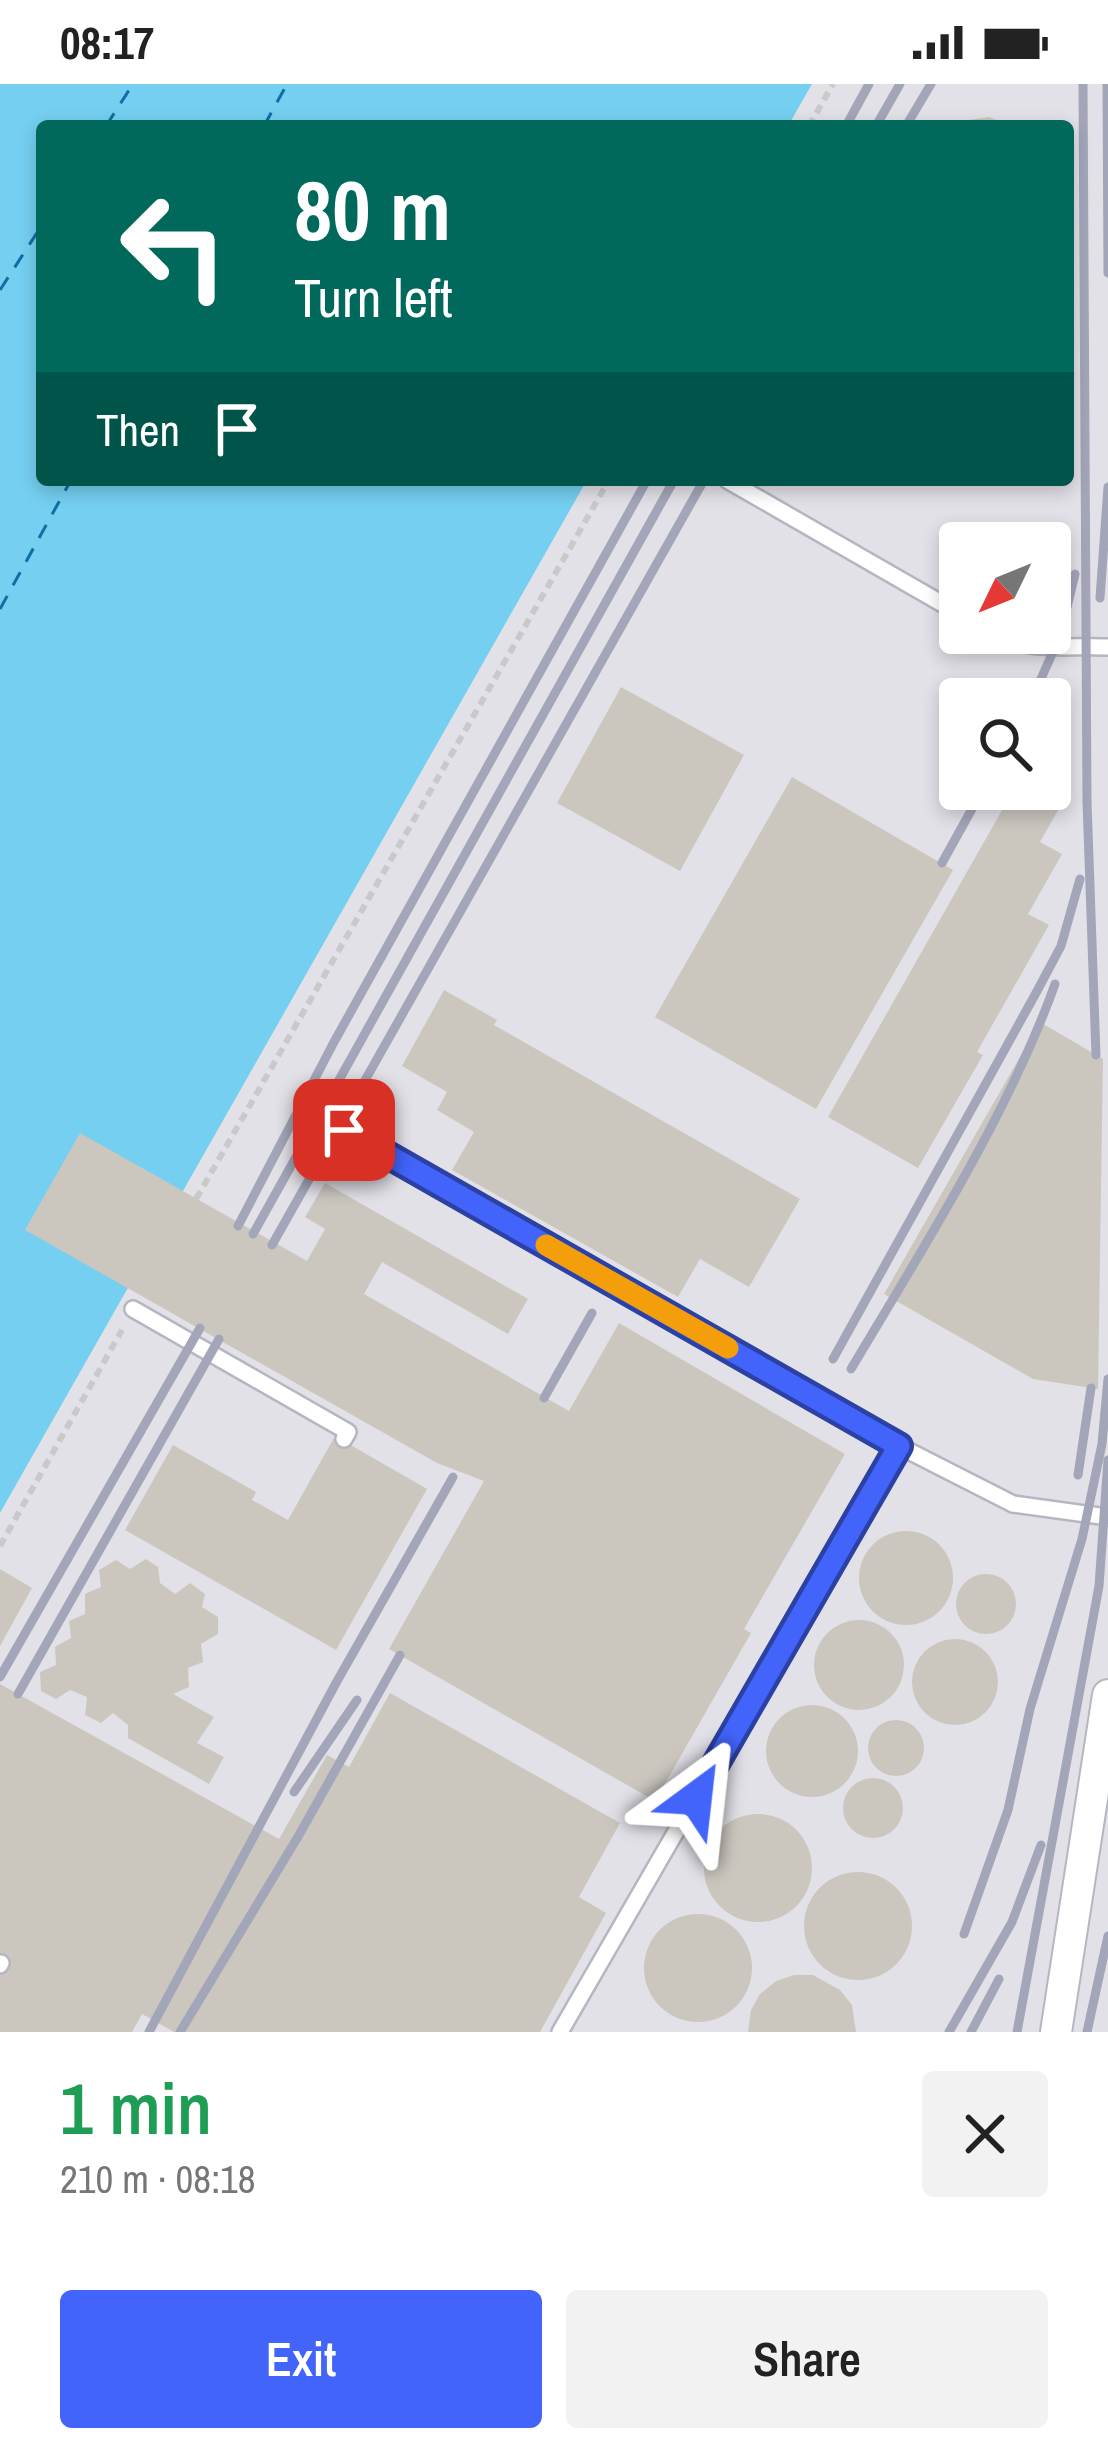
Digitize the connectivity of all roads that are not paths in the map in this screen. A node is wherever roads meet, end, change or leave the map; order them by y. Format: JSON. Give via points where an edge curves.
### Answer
{"nodes":[{"id":1,"x":737,"y":486,"type":"edge"},
{"id":2,"x":939,"y":602,"type":"edge"},
{"id":3,"x":1071,"y":647,"type":"edge"},
{"id":4,"x":1108,"y":647,"type":"edge"},
{"id":5,"x":344,"y":1130,"type":"dead end"},
{"id":6,"x":134,"y":1309,"type":"road end"},
{"id":7,"x":344,"y":1439,"type":"dead end"},
{"id":8,"x":899,"y":1446,"type":"junction"},
{"id":9,"x":1108,"y":1517,"type":"edge"},
{"id":10,"x":1108,"y":1695,"type":"edge"},
{"id":11,"x":560,"y":2032,"type":"edge"},
{"id":12,"x":1056,"y":2032,"type":"edge"}],
"edges":[{"from":1,"to":2,"type":"lane"},
{"from":3,"to":4,"type":"lane"},
{"from":5,"to":8,"type":"lane"},
{"from":6,"to":7,"type":"lane","via":[[348,1432]]},
{"from":8,"to":9,"type":"lane","via":[[1012,1504]]},
{"from":8,"to":11,"type":"lane"},
{"from":10,"to":12,"type":"street"}]}
